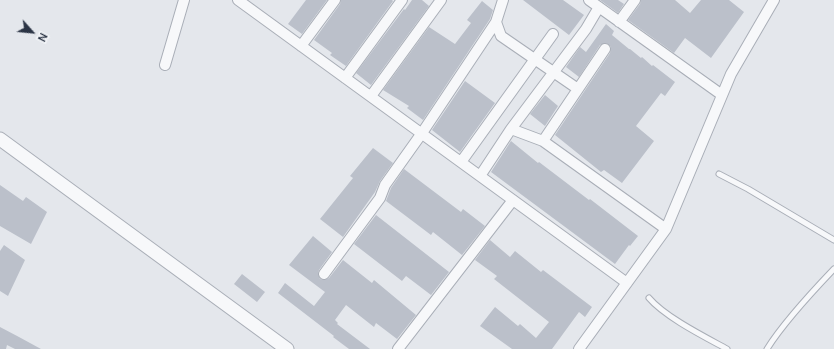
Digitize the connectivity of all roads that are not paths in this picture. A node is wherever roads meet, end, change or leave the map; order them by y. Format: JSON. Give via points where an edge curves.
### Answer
{"nodes":[{"id":1,"x":184,"y":0,"type":"edge"},
{"id":2,"x":238,"y":0,"type":"edge"},
{"id":3,"x":335,"y":0,"type":"edge"},
{"id":4,"x":402,"y":0,"type":"edge"},
{"id":5,"x":441,"y":0,"type":"edge"},
{"id":6,"x":503,"y":0,"type":"edge"},
{"id":7,"x":589,"y":0,"type":"edge"},
{"id":8,"x":635,"y":0,"type":"edge"},
{"id":9,"x":774,"y":0,"type":"edge"},
{"id":10,"x":599,"y":7,"type":"junction"},
{"id":11,"x":496,"y":22,"type":"junction"},
{"id":12,"x":619,"y":22,"type":"junction"},
{"id":13,"x":553,"y":34,"type":"dead end"},
{"id":14,"x":301,"y":46,"type":"junction"},
{"id":15,"x":605,"y":49,"type":"dead end"},
{"id":16,"x":535,"y":60,"type":"junction"},
{"id":17,"x":165,"y":65,"type":"dead end"},
{"id":18,"x":554,"y":72,"type":"junction"},
{"id":19,"x":345,"y":78,"type":"junction"},
{"id":20,"x":578,"y":89,"type":"junction"},
{"id":21,"x":722,"y":95,"type":"junction"},
{"id":22,"x":371,"y":96,"type":"junction"},
{"id":23,"x":511,"y":129,"type":"junction"},
{"id":24,"x":422,"y":133,"type":"junction"},
{"id":25,"x":543,"y":141,"type":"junction"},
{"id":26,"x":2,"y":144,"type":"edge"},
{"id":27,"x":461,"y":162,"type":"junction"},
{"id":28,"x":719,"y":174,"type":"dead end"},
{"id":29,"x":480,"y":176,"type":"junction"},
{"id":30,"x":513,"y":200,"type":"junction"},
{"id":31,"x":666,"y":229,"type":"junction"},
{"id":32,"x":834,"y":240,"type":"edge"},
{"id":33,"x":834,"y":269,"type":"edge"},
{"id":34,"x":324,"y":274,"type":"dead end"},
{"id":35,"x":627,"y":283,"type":"junction"},
{"id":36,"x":649,"y":298,"type":"dead end"},
{"id":37,"x":287,"y":349,"type":"edge"},
{"id":38,"x":398,"y":349,"type":"edge"},
{"id":39,"x":579,"y":349,"type":"edge"},
{"id":40,"x":727,"y":349,"type":"edge"},
{"id":41,"x":767,"y":349,"type":"edge"}],
"edges":[{"from":1,"to":17,"type":"street"},
{"from":2,"to":14,"type":"street"},
{"from":3,"to":14,"type":"street"},
{"from":4,"to":19,"type":"street"},
{"from":5,"to":22,"type":"street"},
{"from":6,"to":11,"type":"street"},
{"from":7,"to":10,"type":"street"},
{"from":8,"to":12,"type":"street"},
{"from":9,"to":21,"type":"street","via":[[731,74]]},
{"from":10,"to":12,"type":"street"},
{"from":10,"to":18,"type":"street"},
{"from":11,"to":16,"type":"street","via":[[501,36]]},
{"from":11,"to":24,"type":"street"},
{"from":12,"to":21,"type":"street"},
{"from":13,"to":16,"type":"street"},
{"from":14,"to":19,"type":"street"},
{"from":15,"to":20,"type":"street"},
{"from":16,"to":18,"type":"street"},
{"from":16,"to":27,"type":"street"},
{"from":18,"to":20,"type":"street"},
{"from":18,"to":23,"type":"street"},
{"from":19,"to":22,"type":"street"},
{"from":20,"to":25,"type":"street"},
{"from":21,"to":31,"type":"street"},
{"from":22,"to":24,"type":"street"},
{"from":23,"to":25,"type":"street"},
{"from":23,"to":29,"type":"street"},
{"from":24,"to":27,"type":"street"},
{"from":24,"to":34,"type":"street","via":[[385,185],[380,198]]},
{"from":25,"to":31,"type":"street"},
{"from":26,"to":37,"type":"street"},
{"from":27,"to":29,"type":"street"},
{"from":28,"to":32,"type":"lane"},
{"from":29,"to":30,"type":"street"},
{"from":30,"to":35,"type":"street"},
{"from":30,"to":38,"type":"street"},
{"from":31,"to":35,"type":"street"},
{"from":33,"to":41,"type":"lane"},
{"from":35,"to":39,"type":"street"},
{"from":36,"to":40,"type":"lane","via":[[656,307]]}]}
